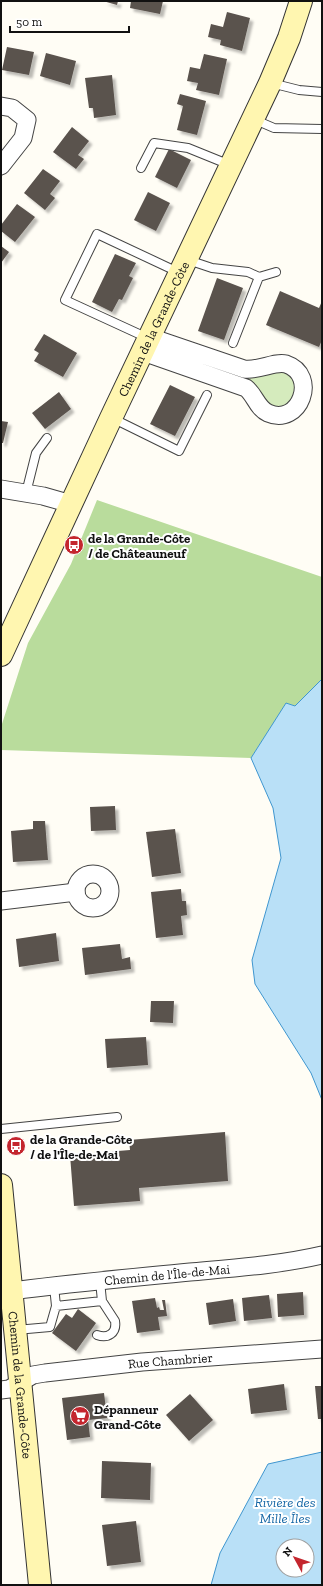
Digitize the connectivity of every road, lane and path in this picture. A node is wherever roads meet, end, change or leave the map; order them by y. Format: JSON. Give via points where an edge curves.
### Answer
{"nodes":[{"id":1,"x":301,"y":1,"type":"edge"},
{"id":2,"x":270,"y":83,"type":"junction"},
{"id":3,"x":322,"y":92,"type":"edge"},
{"id":4,"x":1,"y":106,"type":"edge"},
{"id":5,"x":253,"y":119,"type":"junction"},
{"id":6,"x":322,"y":129,"type":"edge"},
{"id":7,"x":232,"y":165,"type":"junction"},
{"id":8,"x":1,"y":166,"type":"edge"},
{"id":9,"x":141,"y":168,"type":"dead end"},
{"id":10,"x":184,"y":266,"type":"junction"},
{"id":11,"x":276,"y":272,"type":"dead end"},
{"id":12,"x":259,"y":277,"type":"junction"},
{"id":13,"x":233,"y":343,"type":"dead end"},
{"id":14,"x":146,"y":344,"type":"junction"},
{"id":15,"x":207,"y":395,"type":"dead end"},
{"id":16,"x":111,"y":418,"type":"junction"},
{"id":17,"x":47,"y":438,"type":"dead end"},
{"id":18,"x":1,"y":488,"type":"edge"},
{"id":19,"x":26,"y":493,"type":"junction"},
{"id":20,"x":71,"y":504,"type":"junction"},
{"id":21,"x":1,"y":655,"type":"edge"},
{"id":22,"x":76,"y":892,"type":"dead end"},
{"id":23,"x":1,"y":901,"type":"edge"},
{"id":24,"x":117,"y":1117,"type":"dead end"},
{"id":25,"x":1,"y":1129,"type":"edge"},
{"id":26,"x":1,"y":1185,"type":"edge"},
{"id":27,"x":3,"y":1217,"type":"edge"},
{"id":28,"x":322,"y":1255,"type":"edge"},
{"id":29,"x":100,"y":1280,"type":"junction"},
{"id":30,"x":54,"y":1286,"type":"junction"},
{"id":31,"x":12,"y":1291,"type":"junction"},
{"id":32,"x":102,"y":1301,"type":"junction"},
{"id":33,"x":56,"y":1306,"type":"junction"},
{"id":34,"x":12,"y":1333,"type":"junction"},
{"id":35,"x":97,"y":1335,"type":"dead end"},
{"id":36,"x":322,"y":1349,"type":"edge"},
{"id":37,"x":11,"y":1386,"type":"edge"},
{"id":38,"x":40,"y":1585,"type":"edge"}],
"edges":[{"from":1,"to":2,"type":"main road","name":"Chemin de la Grande-Côte"},
{"from":2,"to":3,"type":"lane"},
{"from":2,"to":5,"type":"main road","name":"Chemin de la Grande-Côte"},
{"from":4,"to":8,"type":"street","via":[[12,108],[27,120],[23,138]]},
{"from":5,"to":6,"type":"lane","via":[[274,128]]},
{"from":5,"to":7,"type":"main road","name":"Chemin de la Grande-Côte"},
{"from":7,"to":9,"type":"lane","via":[[188,148],[154,143]]},
{"from":7,"to":10,"type":"main road","name":"Chemin de la Grande-Côte"},
{"from":10,"to":12,"type":"lane","via":[[248,272]]},
{"from":10,"to":14,"type":"main road","name":"Chemin de la Grande-Côte"},
{"from":10,"to":14,"type":"lane","via":[[97,234],[65,300],[139,334]]},
{"from":11,"to":12,"type":"lane"},
{"from":12,"to":13,"type":"lane"},
{"from":14,"to":14,"type":"street","via":[[246,388],[270,414],[289,412],[295,409],[302,399],[302,380],[290,366],[277,364],[255,370],[244,369],[179,348]]},
{"from":14,"to":16,"type":"main road","name":"Chemin de la Grande-Côte"},
{"from":15,"to":16,"type":"lane","via":[[179,451]]},
{"from":16,"to":20,"type":"main road","name":"Chemin de la Grande-Côte"},
{"from":17,"to":19,"type":"lane","via":[[36,453]]},
{"from":18,"to":19,"type":"street"},
{"from":19,"to":20,"type":"street"},
{"from":20,"to":21,"type":"main road","name":"Chemin de la Grande-Côte"},
{"from":22,"to":23,"type":"street"},
{"from":24,"to":25,"type":"lane"},
{"from":26,"to":27,"type":"main road","name":"Chemin de la Grande-Côte"},
{"from":27,"to":31,"type":"main road","name":"Chemin de la Grande-Côte"},
{"from":28,"to":29,"type":"street","name":"Chemin de l'Île-de-Mai","via":[[240,1268]]},
{"from":29,"to":30,"type":"street","name":"Chemin de l'Île-de-Mai"},
{"from":29,"to":32,"type":"lane"},
{"from":30,"to":31,"type":"street","name":"Chemin de l'Île-de-Mai"},
{"from":30,"to":33,"type":"lane"},
{"from":31,"to":34,"type":"main road","name":"Chemin de la Grande-Côte"},
{"from":32,"to":33,"type":"lane"},
{"from":32,"to":35,"type":"lane","via":[[116,1324],[114,1332],[110,1335]]},
{"from":33,"to":34,"type":"lane","via":[[50,1327]]},
{"from":34,"to":37,"type":"main road","name":"Chemin de la Grande-Côte"},
{"from":36,"to":37,"type":"street","name":"Rue Chambrier","via":[[142,1362],[45,1373],[32,1375]]},
{"from":37,"to":38,"type":"main road","name":"Chemin de la Grande-Côte"}]}
